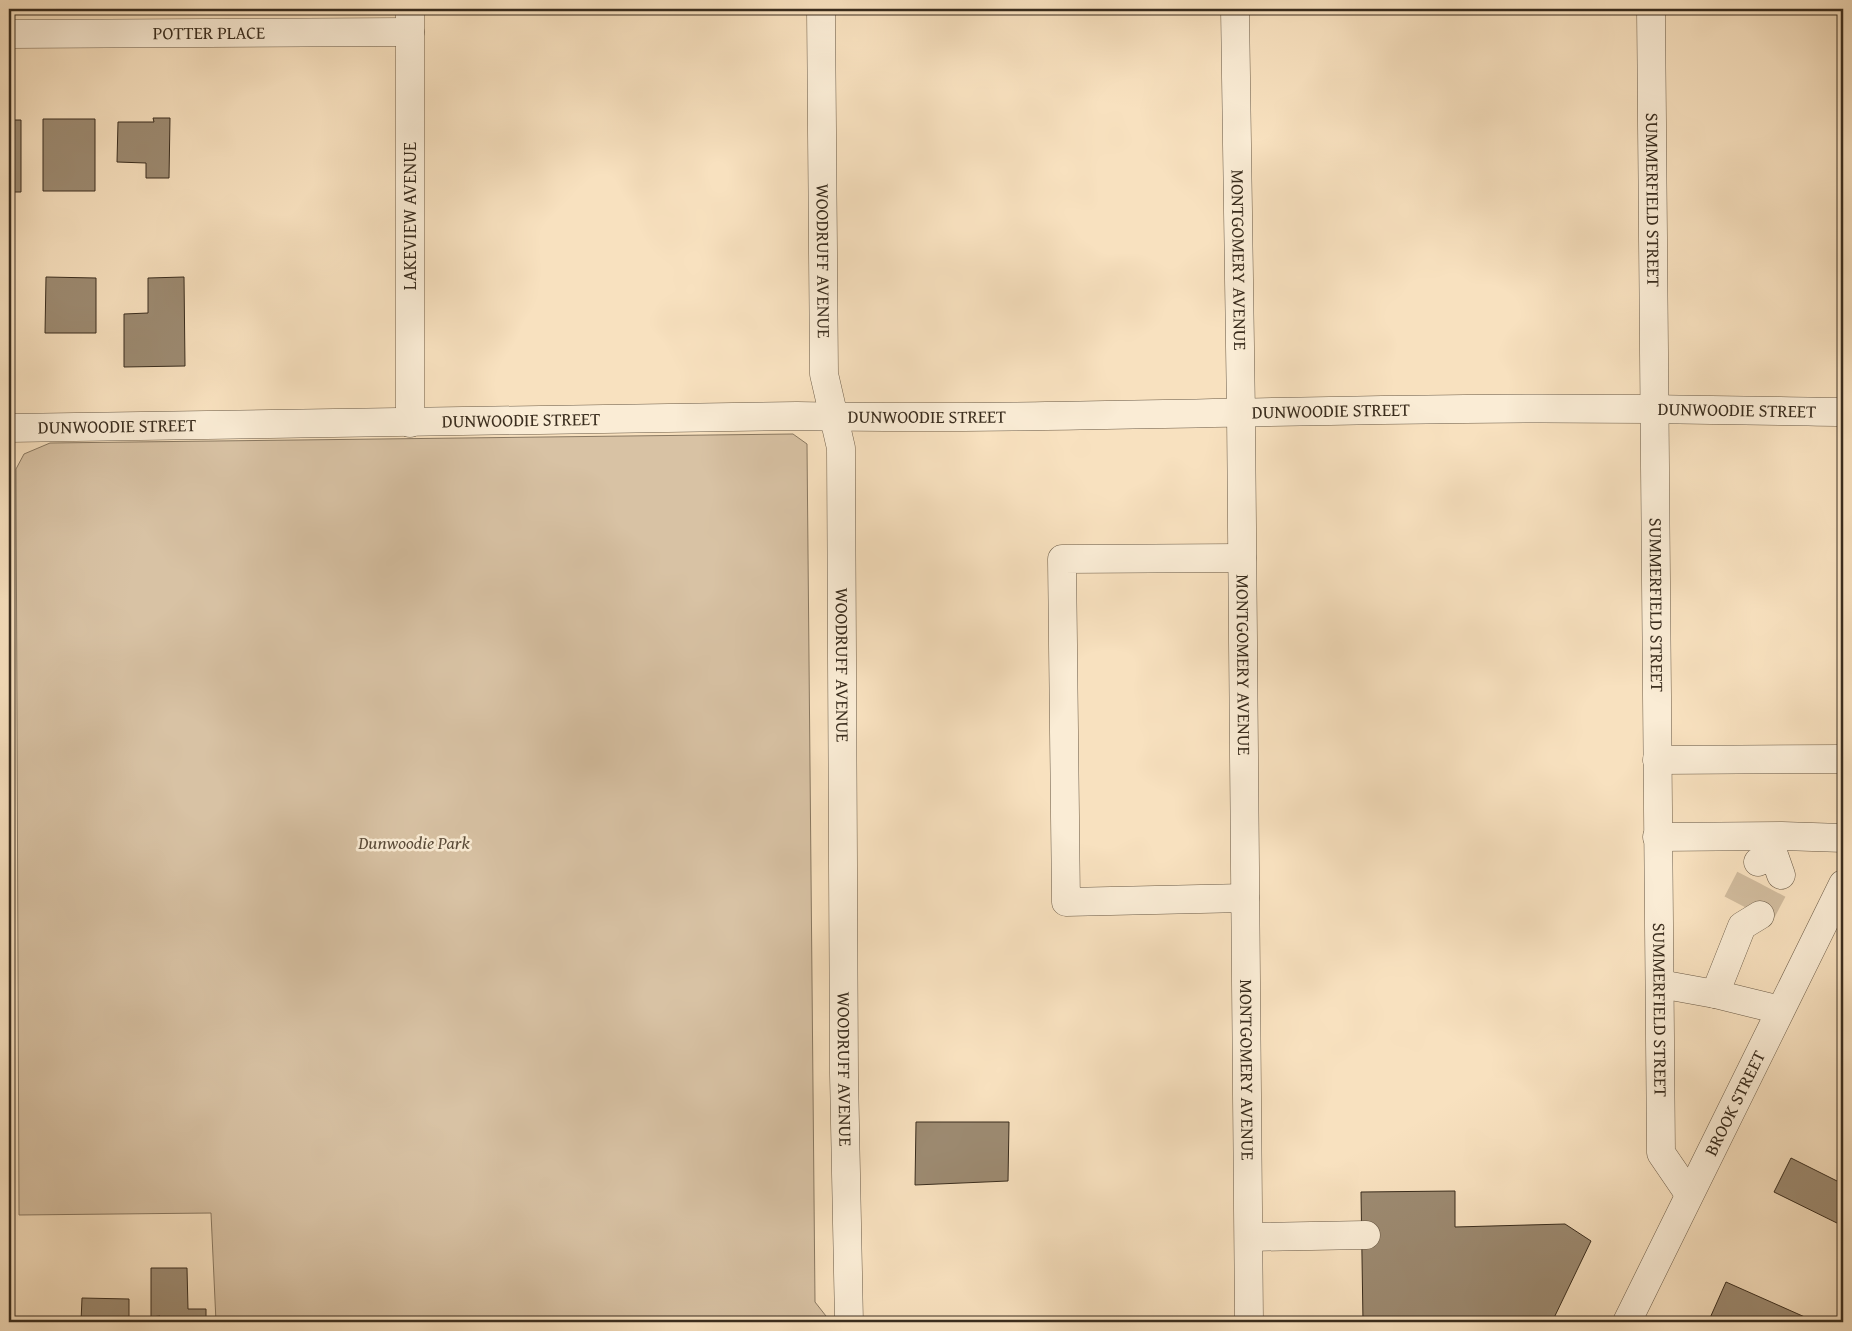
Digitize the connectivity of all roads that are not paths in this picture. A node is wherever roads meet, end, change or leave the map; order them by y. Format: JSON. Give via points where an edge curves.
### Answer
{"nodes":[{"id":1,"x":822,"y":9,"type":"edge"},
{"id":2,"x":1235,"y":9,"type":"edge"},
{"id":3,"x":1651,"y":9,"type":"edge"},
{"id":4,"x":410,"y":21,"type":"edge"},
{"id":5,"x":9,"y":34,"type":"edge"},
{"id":6,"x":1653,"y":409,"type":"junction"},
{"id":7,"x":1843,"y":412,"type":"edge"},
{"id":8,"x":1241,"y":414,"type":"junction"},
{"id":9,"x":834,"y":416,"type":"junction"},
{"id":10,"x":410,"y":423,"type":"junction"},
{"id":11,"x":9,"y":428,"type":"edge"},
{"id":12,"x":1242,"y":558,"type":"junction"},
{"id":13,"x":1843,"y":759,"type":"edge"},
{"id":14,"x":1657,"y":760,"type":"junction"},
{"id":15,"x":1657,"y":837,"type":"junction"},
{"id":16,"x":1843,"y":838,"type":"edge"},
{"id":17,"x":1843,"y":884,"type":"edge"},
{"id":18,"x":1246,"y":898,"type":"junction"},
{"id":19,"x":1746,"y":915,"type":"tunnel mouth"},
{"id":20,"x":1660,"y":984,"type":"junction"},
{"id":21,"x":1715,"y":994,"type":"junction"},
{"id":22,"x":1780,"y":1010,"type":"junction"},
{"id":23,"x":1689,"y":1194,"type":"junction"},
{"id":24,"x":1366,"y":1235,"type":"dead end"},
{"id":25,"x":1249,"y":1237,"type":"junction"},
{"id":26,"x":849,"y":1322,"type":"edge"},
{"id":27,"x":1249,"y":1322,"type":"edge"},
{"id":28,"x":1626,"y":1322,"type":"edge"}],
"edges":[{"from":1,"to":9,"type":"street","name":"WOODRUFF AVENUE","via":[[824,374]]},
{"from":2,"to":8,"type":"street","name":"MONTGOMERY AVENUE"},
{"from":3,"to":6,"type":"street","name":"SUMMERFIELD STREET"},
{"from":4,"to":5,"type":"street","name":"POTTER PLACE"},
{"from":4,"to":10,"type":"street","name":"LAKEVIEW AVENUE"},
{"from":6,"to":7,"type":"street","name":"DUNWOODIE STREET"},
{"from":6,"to":8,"type":"street","name":"DUNWOODIE STREET"},
{"from":6,"to":14,"type":"street","name":"SUMMERFIELD STREET"},
{"from":8,"to":9,"type":"street","name":"DUNWOODIE STREET"},
{"from":8,"to":12,"type":"street","name":"MONTGOMERY AVENUE"},
{"from":9,"to":10,"type":"street","name":"DUNWOODIE STREET"},
{"from":9,"to":26,"type":"street","name":"WOODRUFF AVENUE","via":[[841,448],[844,1064]]},
{"from":10,"to":11,"type":"street","name":"DUNWOODIE STREET"},
{"from":12,"to":18,"type":"street","name":"MONTGOMERY AVENUE"},
{"from":12,"to":18,"type":"street","via":[[1062,559],[1065,883],[1066,902]]},
{"from":13,"to":14,"type":"street"},
{"from":14,"to":15,"type":"street","name":"SUMMERFIELD STREET"},
{"from":15,"to":16,"type":"street","via":[[1774,857]]},
{"from":15,"to":20,"type":"street","name":"SUMMERFIELD STREET"},
{"from":17,"to":22,"type":"street","name":"BROOK STREET"},
{"from":18,"to":25,"type":"street","name":"MONTGOMERY AVENUE"},
{"from":19,"to":21,"type":"street"},
{"from":20,"to":21,"type":"street"},
{"from":20,"to":23,"type":"street","name":"SUMMERFIELD STREET","via":[[1661,1153]]},
{"from":21,"to":22,"type":"street"},
{"from":22,"to":23,"type":"street","name":"BROOK STREET"},
{"from":23,"to":28,"type":"street","name":"BROOK STREET"},
{"from":24,"to":25,"type":"street"},
{"from":25,"to":27,"type":"street","name":"MONTGOMERY AVENUE"}]}
